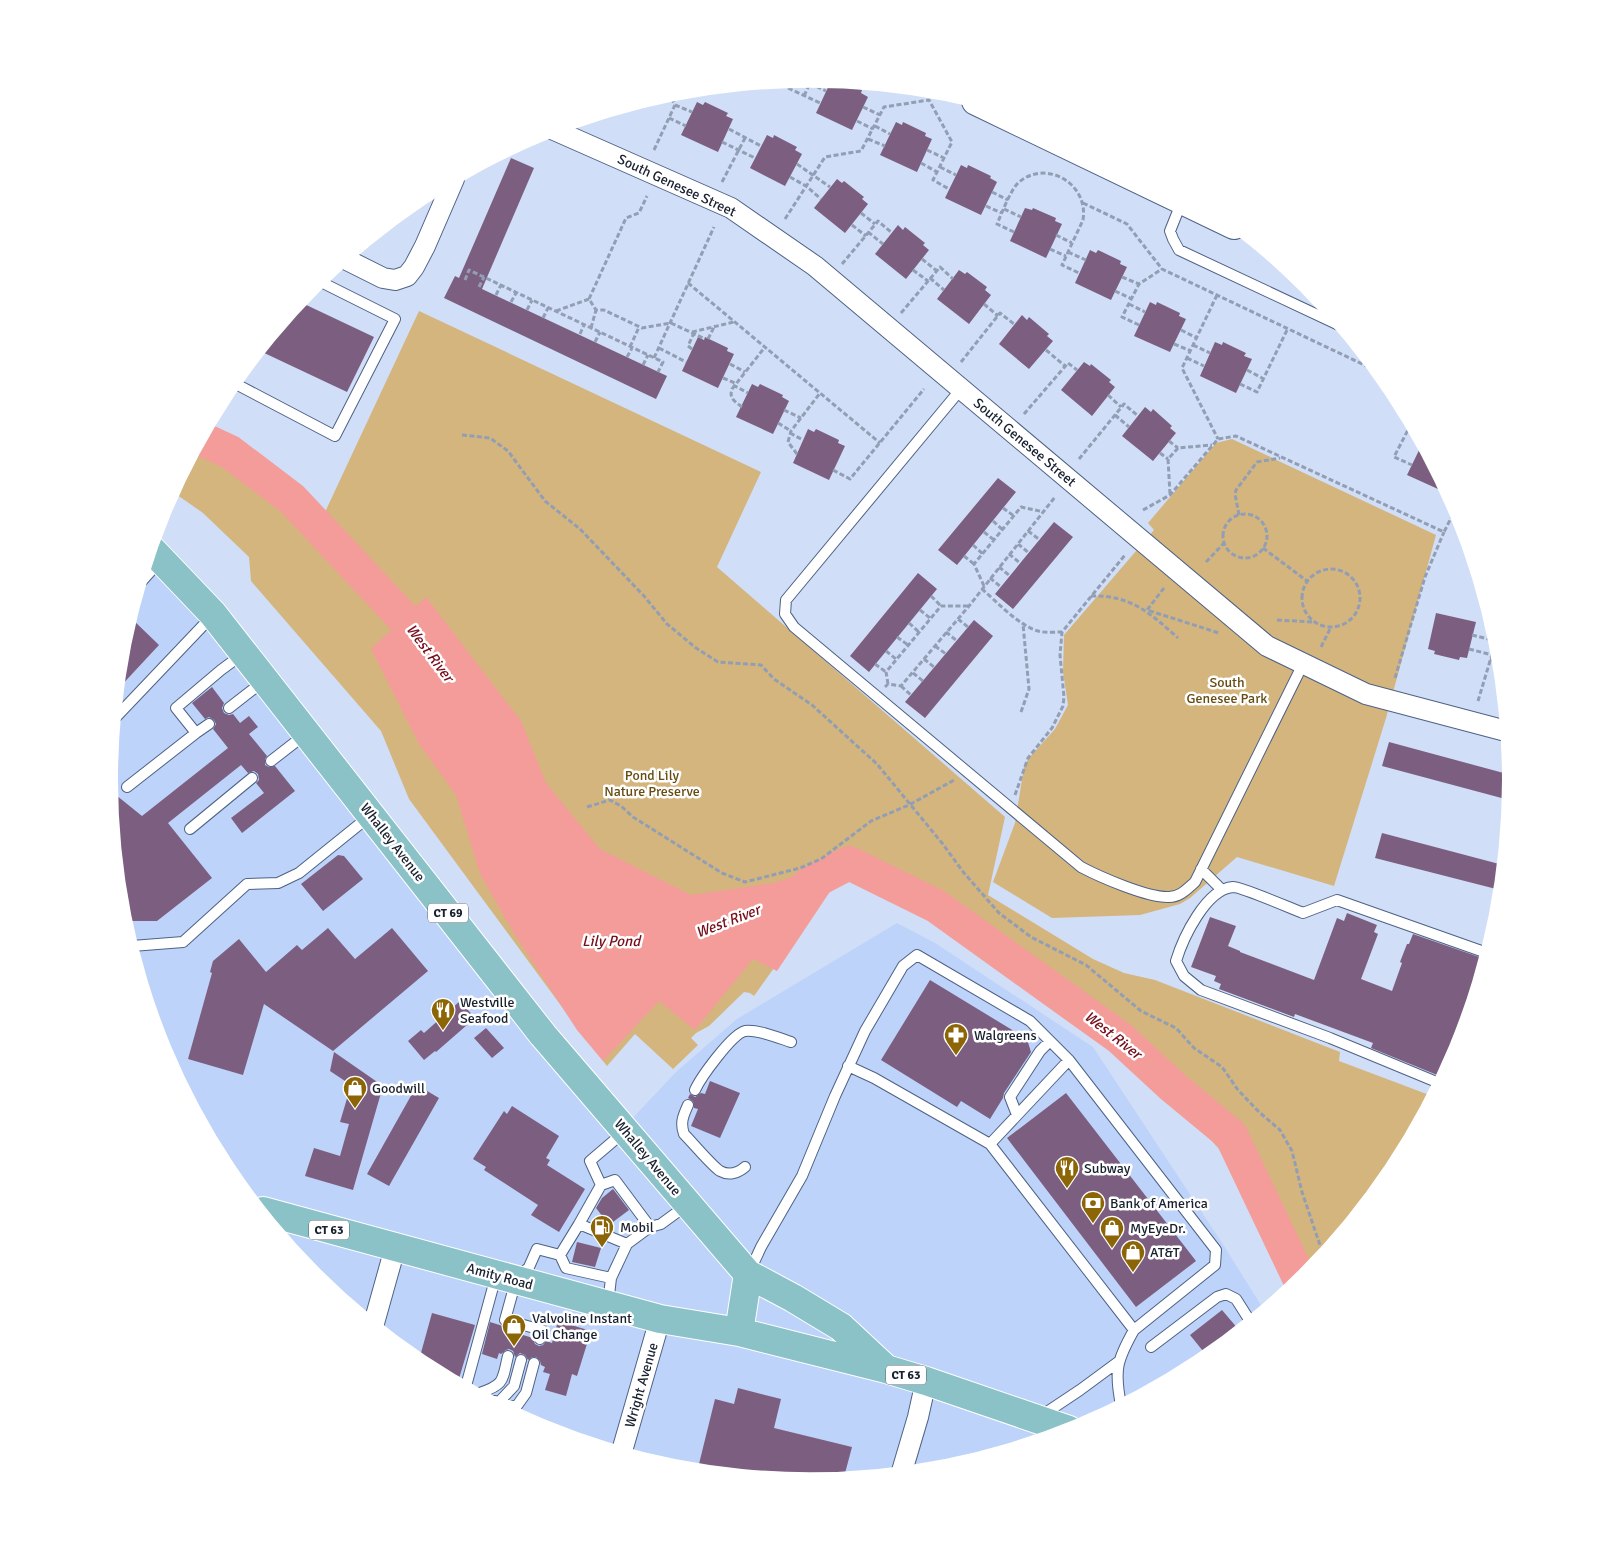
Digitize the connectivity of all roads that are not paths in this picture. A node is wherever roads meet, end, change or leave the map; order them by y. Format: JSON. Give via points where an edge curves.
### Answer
{"nodes":[{"id":1,"x":1008,"y":117,"type":"edge"},
{"id":2,"x":563,"y":134,"type":"edge"},
{"id":3,"x":449,"y":190,"type":"edge"},
{"id":4,"x":1182,"y":200,"type":"junction"},
{"id":5,"x":1205,"y":211,"type":"edge"},
{"id":6,"x":351,"y":262,"type":"edge"},
{"id":7,"x":327,"y":285,"type":"edge"},
{"id":8,"x":1328,"y":320,"type":"edge"},
{"id":9,"x":241,"y":387,"type":"edge"},
{"id":10,"x":961,"y":389,"type":"junction"},
{"id":11,"x":156,"y":554,"type":"edge"},
{"id":12,"x":214,"y":614,"type":"junction"},
{"id":13,"x":244,"y":653,"type":"junction"},
{"id":14,"x":1303,"y":664,"type":"junction"},
{"id":15,"x":266,"y":680,"type":"junction"},
{"id":16,"x":229,"y":708,"type":"dead end"},
{"id":17,"x":122,"y":711,"type":"edge"},
{"id":18,"x":209,"y":724,"type":"dead end"},
{"id":19,"x":1501,"y":730,"type":"edge"},
{"id":20,"x":196,"y":733,"type":"junction"},
{"id":21,"x":307,"y":733,"type":"junction"},
{"id":22,"x":271,"y":762,"type":"dead end"},
{"id":23,"x":252,"y":778,"type":"dead end"},
{"id":24,"x":128,"y":788,"type":"dead end"},
{"id":25,"x":371,"y":815,"type":"junction"},
{"id":26,"x":190,"y":829,"type":"dead end"},
{"id":27,"x":1201,"y":869,"type":"junction"},
{"id":28,"x":1222,"y":890,"type":"junction"},
{"id":29,"x":139,"y":945,"type":"edge"},
{"id":30,"x":1481,"y":951,"type":"edge"},
{"id":31,"x":1050,"y":1040,"type":"junction"},
{"id":32,"x":791,"y":1042,"type":"dead end"},
{"id":33,"x":1069,"y":1060,"type":"junction"},
{"id":34,"x":848,"y":1066,"type":"junction"},
{"id":35,"x":1433,"y":1081,"type":"edge"},
{"id":36,"x":695,"y":1090,"type":"dead end"},
{"id":37,"x":688,"y":1105,"type":"dead end"},
{"id":38,"x":1017,"y":1114,"type":"junction"},
{"id":39,"x":625,"y":1130,"type":"junction"},
{"id":40,"x":990,"y":1144,"type":"junction"},
{"id":41,"x":745,"y":1167,"type":"dead end"},
{"id":42,"x":601,"y":1185,"type":"junction"},
{"id":43,"x":688,"y":1204,"type":"junction"},
{"id":44,"x":272,"y":1215,"type":"edge"},
{"id":45,"x":579,"y":1224,"type":"junction"},
{"id":46,"x":650,"y":1227,"type":"junction"},
{"id":47,"x":627,"y":1244,"type":"junction"},
{"id":48,"x":395,"y":1248,"type":"junction"},
{"id":49,"x":560,"y":1255,"type":"junction"},
{"id":50,"x":748,"y":1274,"type":"junction"},
{"id":51,"x":506,"y":1278,"type":"junction"},
{"id":52,"x":610,"y":1291,"type":"junction"},
{"id":53,"x":1247,"y":1316,"type":"edge"},
{"id":54,"x":375,"y":1318,"type":"edge"},
{"id":55,"x":660,"y":1318,"type":"junction"},
{"id":56,"x":1134,"y":1330,"type":"junction"},
{"id":57,"x":739,"y":1332,"type":"junction"},
{"id":58,"x":540,"y":1340,"type":"dead end"},
{"id":59,"x":1151,"y":1347,"type":"dead end"},
{"id":60,"x":508,"y":1356,"type":"dead end"},
{"id":61,"x":521,"y":1360,"type":"dead end"},
{"id":62,"x":1118,"y":1362,"type":"junction"},
{"id":63,"x":534,"y":1363,"type":"dead end"},
{"id":64,"x":886,"y":1369,"type":"junction"},
{"id":65,"x":468,"y":1381,"type":"edge"},
{"id":66,"x":926,"y":1381,"type":"junction"},
{"id":67,"x":487,"y":1391,"type":"edge"},
{"id":68,"x":500,"y":1398,"type":"edge"},
{"id":69,"x":1119,"y":1399,"type":"edge"},
{"id":70,"x":517,"y":1406,"type":"edge"},
{"id":71,"x":1036,"y":1419,"type":"junction"},
{"id":72,"x":1057,"y":1426,"type":"edge"},
{"id":73,"x":624,"y":1446,"type":"edge"},
{"id":74,"x":904,"y":1466,"type":"edge"}],
"edges":[{"from":1,"to":4,"type":"street"},
{"from":2,"to":10,"type":"street","name":"South Genesee Street","via":[[731,208],[815,266]]},
{"from":3,"to":6,"type":"street","via":[[407,276],[396,280],[383,278]]},
{"from":4,"to":5,"type":"street"},
{"from":4,"to":8,"type":"lane","via":[[1170,231],[1179,250]]},
{"from":7,"to":9,"type":"lane","via":[[395,319],[336,436]]},
{"from":10,"to":14,"type":"street","name":"South Genesee Street","via":[[1266,646]]},
{"from":10,"to":27,"type":"lane","via":[[786,600],[785,614],[794,627],[1081,867],[1154,896],[1170,897],[1182,893],[1195,882]]},
{"from":11,"to":12,"type":"main road","name":"Whalley Avenue","number":"CT 69"},
{"from":12,"to":13,"type":"main road","name":"Whalley Avenue","number":"CT 69"},
{"from":12,"to":17,"type":"lane"},
{"from":13,"to":15,"type":"main road","name":"Whalley Avenue","number":"CT 69"},
{"from":13,"to":20,"type":"lane","via":[[176,708]]},
{"from":14,"to":19,"type":"street","name":"South Genesee Street","via":[[1366,694]]},
{"from":14,"to":27,"type":"lane"},
{"from":15,"to":16,"type":"lane"},
{"from":15,"to":21,"type":"main road","name":"Whalley Avenue","number":"CT 69"},
{"from":18,"to":20,"type":"lane"},
{"from":20,"to":24,"type":"lane"},
{"from":21,"to":22,"type":"lane"},
{"from":21,"to":25,"type":"main road","name":"Whalley Avenue","number":"CT 69"},
{"from":23,"to":26,"type":"lane"},
{"from":25,"to":29,"type":"lane","via":[[299,873],[278,883],[247,884],[183,942]]},
{"from":25,"to":39,"type":"main road","name":"Whalley Avenue","number":"CT 69","via":[[543,1035]]},
{"from":27,"to":28,"type":"lane"},
{"from":28,"to":30,"type":"lane","via":[[1235,887],[1303,913],[1336,900]]},
{"from":28,"to":35,"type":"lane","via":[[1192,922],[1182,943],[1176,961],[1184,976],[1202,990]]},
{"from":31,"to":33,"type":"lane"},
{"from":31,"to":34,"type":"lane","via":[[1030,1021],[917,955],[903,966]]},
{"from":31,"to":38,"type":"lane","via":[[1010,1097]]},
{"from":32,"to":36,"type":"lane","via":[[741,1032],[728,1043]]},
{"from":33,"to":38,"type":"lane"},
{"from":33,"to":56,"type":"lane","via":[[1216,1250],[1215,1265]]},
{"from":34,"to":40,"type":"lane"},
{"from":34,"to":50,"type":"lane","via":[[802,1176]]},
{"from":37,"to":41,"type":"lane","via":[[681,1126],[684,1134],[719,1171],[728,1174]]},
{"from":38,"to":40,"type":"lane"},
{"from":39,"to":42,"type":"lane","via":[[590,1161]]},
{"from":39,"to":43,"type":"main road","name":"Whalley Avenue","number":"CT 69"},
{"from":40,"to":56,"type":"lane"},
{"from":42,"to":45,"type":"lane"},
{"from":42,"to":46,"type":"lane","via":[[615,1180]]},
{"from":43,"to":46,"type":"lane","via":[[661,1224]]},
{"from":43,"to":50,"type":"main road","name":"Whalley Avenue","number":"CT 69"},
{"from":44,"to":48,"type":"main road","name":"Amity Road","number":"CT 63"},
{"from":45,"to":47,"type":"lane"},
{"from":45,"to":49,"type":"lane"},
{"from":46,"to":47,"type":"lane"},
{"from":47,"to":52,"type":"lane"},
{"from":48,"to":51,"type":"main road","name":"Amity Road","number":"CT 63"},
{"from":48,"to":54,"type":"street"},
{"from":49,"to":51,"type":"lane","via":[[537,1250],[529,1267]]},
{"from":49,"to":52,"type":"lane","via":[[566,1268]]},
{"from":50,"to":57,"type":"main road"},
{"from":50,"to":64,"type":"main road","name":"Whalley Avenue","number":"CT 63","via":[[841,1327]]},
{"from":51,"to":52,"type":"main road","name":"Amity Road","number":"CT 63"},
{"from":51,"to":58,"type":"lane","via":[[505,1320],[515,1328],[529,1332],[542,1330]]},
{"from":51,"to":65,"type":"lane"},
{"from":52,"to":55,"type":"main road","name":"Amity Road","number":"CT 63"},
{"from":53,"to":59,"type":"lane","via":[[1236,1299],[1226,1294],[1217,1297]]},
{"from":55,"to":57,"type":"main road","name":"Amity Road","number":"CT 63"},
{"from":55,"to":73,"type":"street","name":"Wright Avenue"},
{"from":56,"to":62,"type":"lane"},
{"from":57,"to":64,"type":"main road","name":"Whalley Avenue","number":"CT 63"},
{"from":60,"to":67,"type":"lane","via":[[503,1379]]},
{"from":61,"to":68,"type":"lane","via":[[514,1386]]},
{"from":62,"to":69,"type":"lane"},
{"from":62,"to":71,"type":"lane"},
{"from":63,"to":70,"type":"lane","via":[[526,1393]]},
{"from":64,"to":66,"type":"main road","name":"Whalley Avenue","number":"CT 63"},
{"from":66,"to":71,"type":"main road","name":"Whalley Avenue","number":"CT 63"},
{"from":66,"to":74,"type":"street"},
{"from":71,"to":72,"type":"main road","name":"Whalley Avenue","number":"CT 63"}]}
